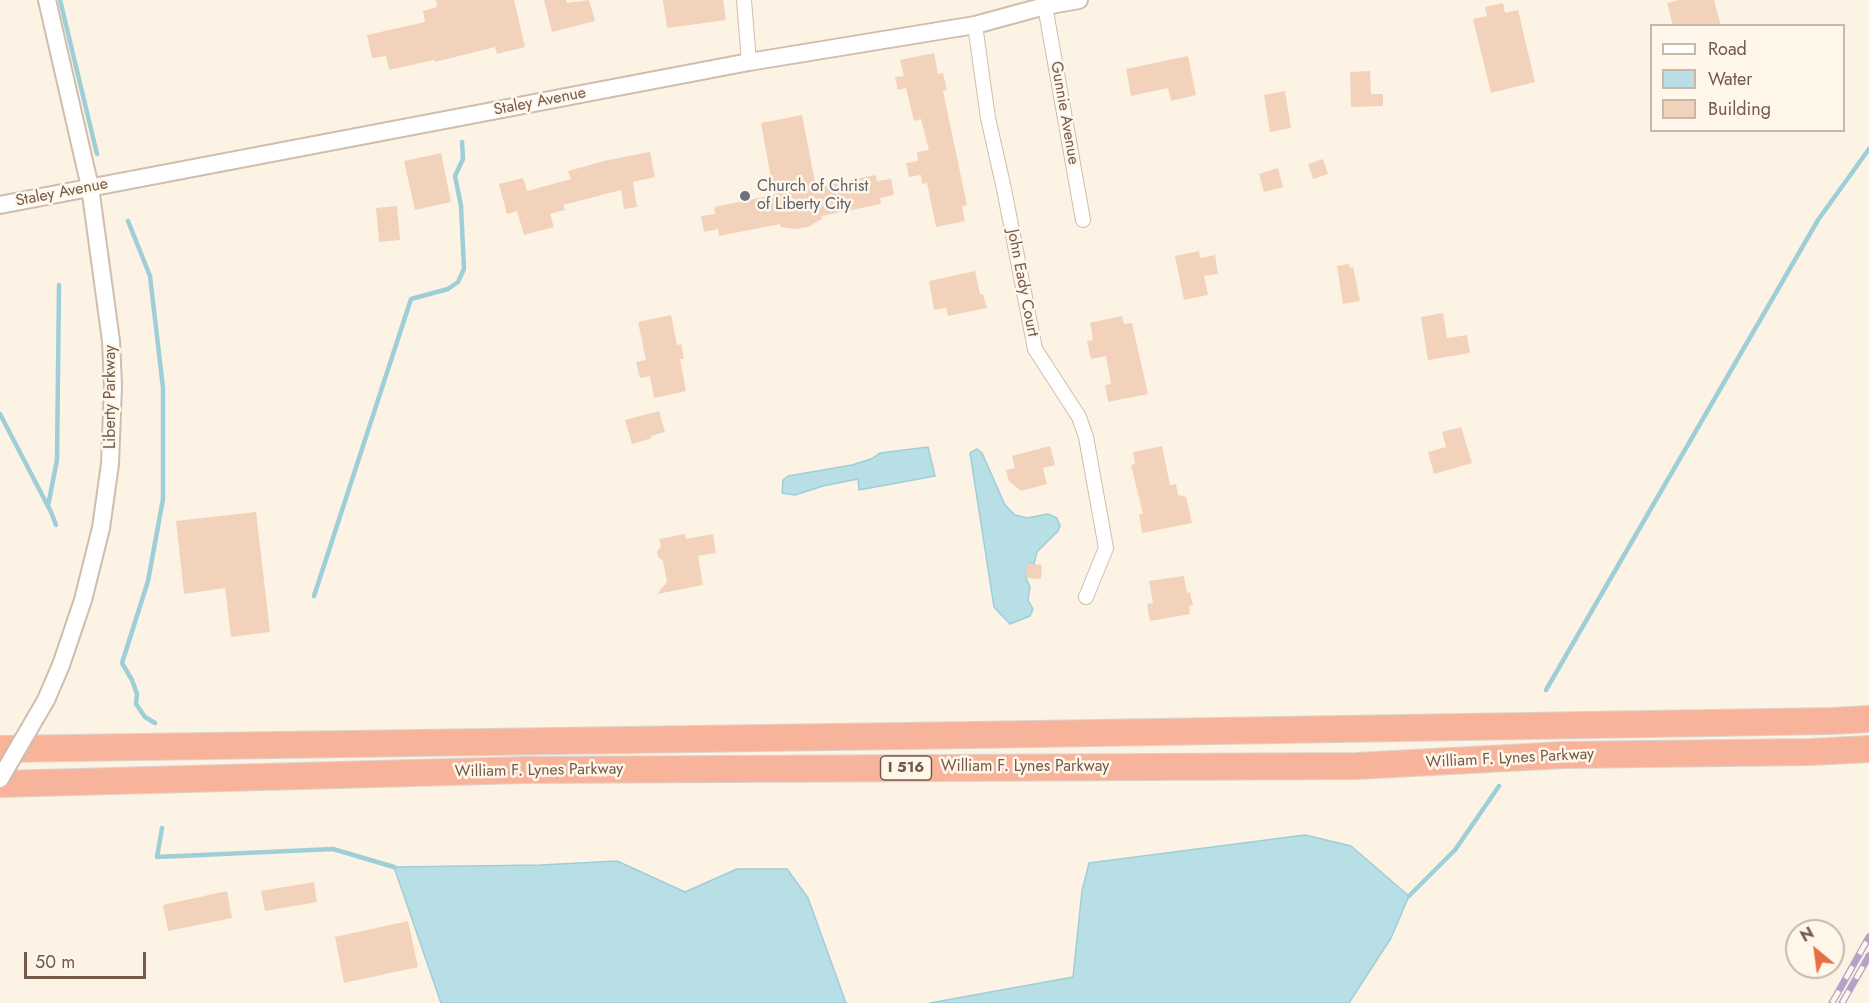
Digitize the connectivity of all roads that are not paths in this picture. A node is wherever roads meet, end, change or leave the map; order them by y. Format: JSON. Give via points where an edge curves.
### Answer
{"nodes":[{"id":1,"x":47,"y":0,"type":"edge"},
{"id":2,"x":744,"y":0,"type":"edge"},
{"id":3,"x":1079,"y":0,"type":"edge"},
{"id":4,"x":1045,"y":6,"type":"junction"},
{"id":5,"x":975,"y":25,"type":"junction"},
{"id":6,"x":749,"y":62,"type":"junction"},
{"id":7,"x":90,"y":187,"type":"junction"},
{"id":8,"x":0,"y":205,"type":"edge"},
{"id":9,"x":1083,"y":220,"type":"dead end"},
{"id":10,"x":1086,"y":597,"type":"dead end"},
{"id":11,"x":1869,"y":719,"type":"edge"},
{"id":12,"x":0,"y":749,"type":"edge"},
{"id":13,"x":1869,"y":749,"type":"edge"},
{"id":14,"x":0,"y":779,"type":"edge"},
{"id":15,"x":0,"y":784,"type":"edge"}],
"edges":[{"from":1,"to":7,"type":"street","name":"Liberty Parkway"},
{"from":2,"to":6,"type":"street"},
{"from":3,"to":4,"type":"street","name":"Staley Avenue"},
{"from":4,"to":5,"type":"street","name":"Staley Avenue"},
{"from":4,"to":9,"type":"street","name":"Gunnie Avenue"},
{"from":5,"to":6,"type":"street","name":"Staley Avenue"},
{"from":5,"to":10,"type":"street","name":"John Eady Court","via":[[988,118],[1035,349],[1079,417],[1086,436],[1106,548]]},
{"from":6,"to":7,"type":"street","name":"Staley Avenue"},
{"from":7,"to":8,"type":"street","name":"Staley Avenue"},
{"from":7,"to":14,"type":"street","name":"Liberty Parkway","bridge":true,"via":[[111,341],[113,386],[110,464],[101,528],[62,664],[46,700]]},
{"from":11,"to":12,"type":"highway","name":"William F. Lynes Parkway","number":"I 516"},
{"from":13,"to":15,"type":"highway","name":"William F. Lynes Parkway","number":"I 516","via":[[1565,755],[1356,766],[526,770]]}]}
